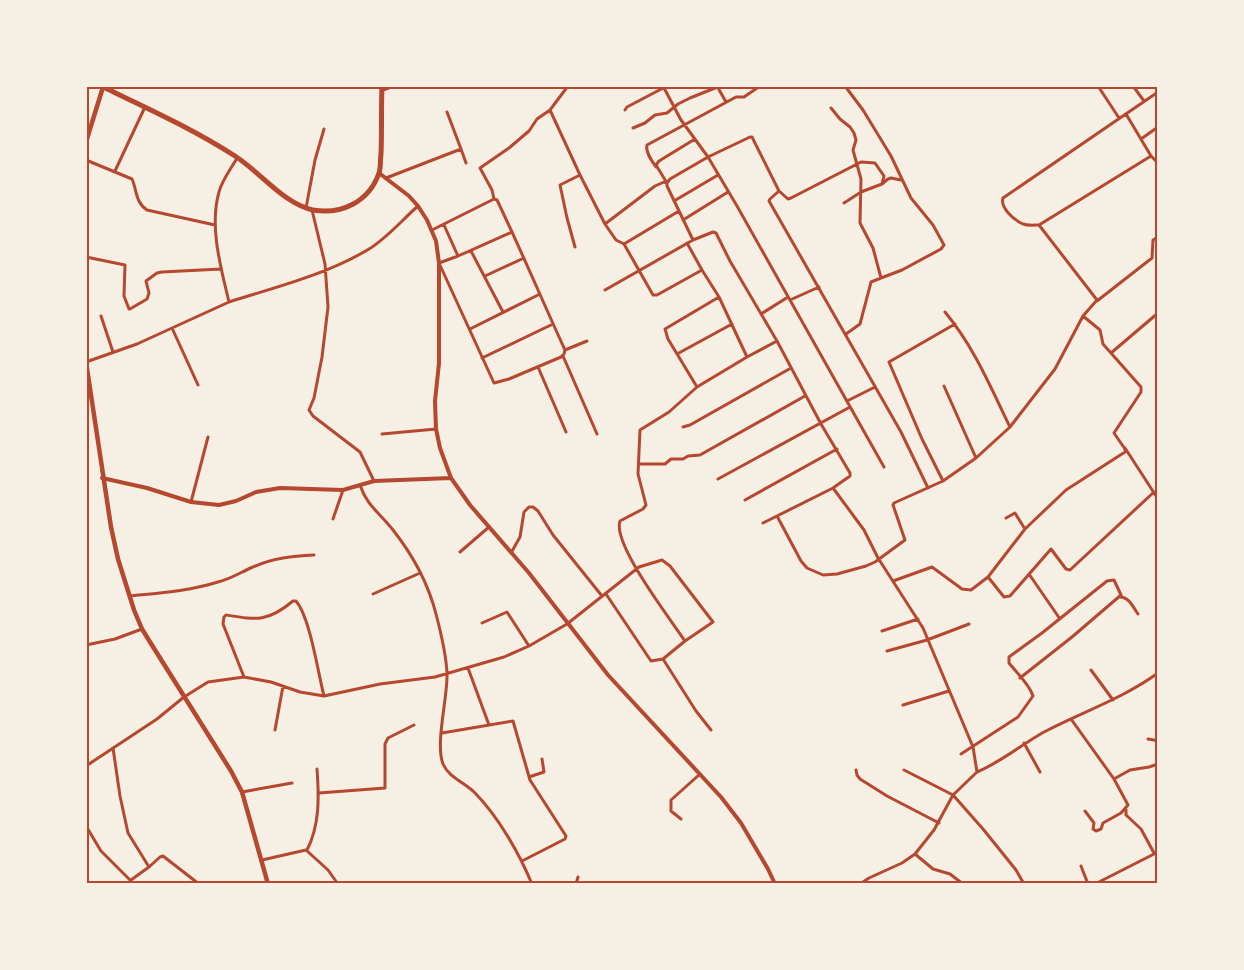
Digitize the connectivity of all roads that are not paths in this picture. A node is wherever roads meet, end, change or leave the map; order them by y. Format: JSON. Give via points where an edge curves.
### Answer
{"nodes":[{"id":1,"x":394,"y":86,"type":"edge"},
{"id":2,"x":568,"y":86,"type":"edge"},
{"id":3,"x":760,"y":86,"type":"edge"},
{"id":4,"x":845,"y":86,"type":"edge"},
{"id":5,"x":1098,"y":86,"type":"edge"},
{"id":6,"x":1133,"y":86,"type":"edge"},
{"id":7,"x":102,"y":87,"type":"edge"},
{"id":8,"x":665,"y":87,"type":"edge"},
{"id":9,"x":718,"y":87,"type":"edge"},
{"id":10,"x":382,"y":88,"type":"edge"},
{"id":11,"x":1158,"y":92,"type":"edge"},
{"id":12,"x":1144,"y":101,"type":"junction"},
{"id":13,"x":726,"y":102,"type":"junction"},
{"id":14,"x":146,"y":106,"type":"junction"},
{"id":15,"x":675,"y":108,"type":"junction"},
{"id":16,"x":831,"y":108,"type":"dead end"},
{"id":17,"x":550,"y":110,"type":"junction"},
{"id":18,"x":626,"y":110,"type":"dead end"},
{"id":19,"x":447,"y":112,"type":"dead end"},
{"id":20,"x":1126,"y":114,"type":"junction"},
{"id":21,"x":1120,"y":118,"type":"junction"},
{"id":22,"x":684,"y":125,"type":"junction"},
{"id":23,"x":633,"y":128,"type":"dead end"},
{"id":24,"x":1158,"y":128,"type":"edge"},
{"id":25,"x":324,"y":129,"type":"dead end"},
{"id":26,"x":696,"y":139,"type":"junction"},
{"id":27,"x":1141,"y":140,"type":"junction"},
{"id":28,"x":86,"y":142,"type":"edge"},
{"id":29,"x":461,"y":150,"type":"junction"},
{"id":30,"x":1151,"y":156,"type":"junction"},
{"id":31,"x":708,"y":157,"type":"junction"},
{"id":32,"x":237,"y":158,"type":"junction"},
{"id":33,"x":86,"y":160,"type":"edge"},
{"id":34,"x":466,"y":163,"type":"dead end"},
{"id":35,"x":857,"y":164,"type":"junction"},
{"id":36,"x":1158,"y":164,"type":"edge"},
{"id":37,"x":656,"y":167,"type":"junction"},
{"id":38,"x":115,"y":171,"type":"junction"},
{"id":39,"x":379,"y":173,"type":"junction"},
{"id":40,"x":580,"y":175,"type":"junction"},
{"id":41,"x":718,"y":175,"type":"junction"},
{"id":42,"x":386,"y":178,"type":"junction"},
{"id":43,"x":902,"y":180,"type":"junction"},
{"id":44,"x":667,"y":183,"type":"junction"},
{"id":45,"x":882,"y":184,"type":"junction"},
{"id":46,"x":779,"y":191,"type":"junction"},
{"id":47,"x":728,"y":192,"type":"junction"},
{"id":48,"x":861,"y":192,"type":"junction"},
{"id":49,"x":494,"y":199,"type":"junction"},
{"id":50,"x":674,"y":201,"type":"junction"},
{"id":51,"x":844,"y":203,"type":"dead end"},
{"id":52,"x":418,"y":206,"type":"junction"},
{"id":53,"x":309,"y":209,"type":"junction"},
{"id":54,"x":679,"y":212,"type":"junction"},
{"id":55,"x":683,"y":220,"type":"junction"},
{"id":56,"x":605,"y":224,"type":"junction"},
{"id":57,"x":215,"y":225,"type":"junction"},
{"id":58,"x":444,"y":225,"type":"junction"},
{"id":59,"x":1039,"y":225,"type":"junction"},
{"id":60,"x":432,"y":230,"type":"junction"},
{"id":61,"x":512,"y":232,"type":"junction"},
{"id":62,"x":1158,"y":237,"type":"edge"},
{"id":63,"x":693,"y":240,"type":"junction"},
{"id":64,"x":687,"y":243,"type":"junction"},
{"id":65,"x":624,"y":244,"type":"junction"},
{"id":66,"x":576,"y":247,"type":"dead end"},
{"id":67,"x":471,"y":250,"type":"junction"},
{"id":68,"x":458,"y":256,"type":"junction"},
{"id":69,"x":86,"y":258,"type":"edge"},
{"id":70,"x":524,"y":258,"type":"junction"},
{"id":71,"x":439,"y":263,"type":"junction"},
{"id":72,"x":221,"y":269,"type":"junction"},
{"id":73,"x":702,"y":270,"type":"junction"},
{"id":74,"x":326,"y":271,"type":"junction"},
{"id":75,"x":640,"y":271,"type":"junction"},
{"id":76,"x":485,"y":276,"type":"junction"},
{"id":77,"x":882,"y":278,"type":"junction"},
{"id":78,"x":819,"y":287,"type":"junction"},
{"id":79,"x":605,"y":290,"type":"dead end"},
{"id":80,"x":540,"y":294,"type":"junction"},
{"id":81,"x":719,"y":297,"type":"junction"},
{"id":82,"x":789,"y":299,"type":"junction"},
{"id":83,"x":229,"y":302,"type":"junction"},
{"id":84,"x":1096,"y":302,"type":"junction"},
{"id":85,"x":503,"y":312,"type":"junction"},
{"id":86,"x":945,"y":312,"type":"dead end"},
{"id":87,"x":1158,"y":313,"type":"edge"},
{"id":88,"x":761,"y":314,"type":"junction"},
{"id":89,"x":101,"y":316,"type":"dead end"},
{"id":90,"x":1083,"y":316,"type":"junction"},
{"id":91,"x":553,"y":324,"type":"junction"},
{"id":92,"x":732,"y":324,"type":"junction"},
{"id":93,"x":955,"y":324,"type":"junction"},
{"id":94,"x":172,"y":328,"type":"junction"},
{"id":95,"x":470,"y":329,"type":"junction"},
{"id":96,"x":846,"y":334,"type":"junction"},
{"id":97,"x":587,"y":341,"type":"dead end"},
{"id":98,"x":777,"y":341,"type":"junction"},
{"id":99,"x":565,"y":350,"type":"junction"},
{"id":100,"x":113,"y":352,"type":"junction"},
{"id":101,"x":677,"y":354,"type":"junction"},
{"id":102,"x":1111,"y":354,"type":"junction"},
{"id":103,"x":563,"y":356,"type":"junction"},
{"id":104,"x":747,"y":357,"type":"junction"},
{"id":105,"x":482,"y":358,"type":"junction"},
{"id":106,"x":86,"y":362,"type":"edge"},
{"id":107,"x":538,"y":367,"type":"junction"},
{"id":108,"x":791,"y":368,"type":"junction"},
{"id":109,"x":198,"y":385,"type":"dead end"},
{"id":110,"x":944,"y":386,"type":"dead end"},
{"id":111,"x":697,"y":387,"type":"junction"},
{"id":112,"x":875,"y":387,"type":"junction"},
{"id":113,"x":805,"y":396,"type":"junction"},
{"id":114,"x":847,"y":401,"type":"junction"},
{"id":115,"x":850,"y":406,"type":"junction"},
{"id":116,"x":821,"y":424,"type":"junction"},
{"id":117,"x":683,"y":427,"type":"dead end"},
{"id":118,"x":1010,"y":427,"type":"junction"},
{"id":119,"x":436,"y":428,"type":"junction"},
{"id":120,"x":566,"y":432,"type":"dead end"},
{"id":121,"x":382,"y":434,"type":"dead end"},
{"id":122,"x":597,"y":434,"type":"dead end"},
{"id":123,"x":208,"y":437,"type":"dead end"},
{"id":124,"x":1124,"y":447,"type":"junction"},
{"id":125,"x":837,"y":449,"type":"junction"},
{"id":126,"x":976,"y":458,"type":"junction"},
{"id":127,"x":639,"y":464,"type":"junction"},
{"id":128,"x":884,"y":467,"type":"dead end"},
{"id":129,"x":102,"y":478,"type":"junction"},
{"id":130,"x":450,"y":478,"type":"junction"},
{"id":131,"x":718,"y":479,"type":"dead end"},
{"id":132,"x":374,"y":481,"type":"junction"},
{"id":133,"x":943,"y":481,"type":"junction"},
{"id":134,"x":360,"y":484,"type":"junction"},
{"id":135,"x":833,"y":488,"type":"junction"},
{"id":136,"x":928,"y":488,"type":"junction"},
{"id":137,"x":343,"y":490,"type":"junction"},
{"id":138,"x":1154,"y":492,"type":"junction"},
{"id":139,"x":1158,"y":499,"type":"edge"},
{"id":140,"x":745,"y":500,"type":"dead end"},
{"id":141,"x":190,"y":502,"type":"junction"},
{"id":142,"x":777,"y":516,"type":"junction"},
{"id":143,"x":1006,"y":518,"type":"dead end"},
{"id":144,"x":333,"y":519,"type":"dead end"},
{"id":145,"x":763,"y":523,"type":"dead end"},
{"id":146,"x":489,"y":528,"type":"junction"},
{"id":147,"x":1025,"y":529,"type":"junction"},
{"id":148,"x":460,"y":552,"type":"dead end"},
{"id":149,"x":511,"y":553,"type":"junction"},
{"id":150,"x":314,"y":555,"type":"dead end"},
{"id":151,"x":878,"y":558,"type":"junction"},
{"id":152,"x":636,"y":570,"type":"junction"},
{"id":153,"x":420,"y":573,"type":"junction"},
{"id":154,"x":1029,"y":574,"type":"junction"},
{"id":155,"x":988,"y":577,"type":"junction"},
{"id":156,"x":893,"y":581,"type":"junction"},
{"id":157,"x":373,"y":594,"type":"dead end"},
{"id":158,"x":606,"y":594,"type":"junction"},
{"id":159,"x":129,"y":596,"type":"junction"},
{"id":160,"x":602,"y":596,"type":"junction"},
{"id":161,"x":1119,"y":596,"type":"junction"},
{"id":162,"x":1138,"y":614,"type":"dead end"},
{"id":163,"x":918,"y":619,"type":"junction"},
{"id":164,"x":1060,"y":619,"type":"junction"},
{"id":165,"x":482,"y":623,"type":"dead end"},
{"id":166,"x":568,"y":624,"type":"junction"},
{"id":167,"x":969,"y":624,"type":"dead end"},
{"id":168,"x":142,"y":629,"type":"junction"},
{"id":169,"x":882,"y":631,"type":"dead end"},
{"id":170,"x":927,"y":640,"type":"junction"},
{"id":171,"x":685,"y":641,"type":"junction"},
{"id":172,"x":86,"y":645,"type":"edge"},
{"id":173,"x":529,"y":646,"type":"junction"},
{"id":174,"x":887,"y":651,"type":"dead end"},
{"id":175,"x":663,"y":659,"type":"junction"},
{"id":176,"x":468,"y":668,"type":"junction"},
{"id":177,"x":1091,"y":670,"type":"dead end"},
{"id":178,"x":1158,"y":673,"type":"edge"},
{"id":179,"x":447,"y":674,"type":"junction"},
{"id":180,"x":244,"y":677,"type":"junction"},
{"id":181,"x":1020,"y":678,"type":"junction"},
{"id":182,"x":283,"y":686,"type":"junction"},
{"id":183,"x":949,"y":691,"type":"junction"},
{"id":184,"x":324,"y":696,"type":"junction"},
{"id":185,"x":184,"y":697,"type":"junction"},
{"id":186,"x":1113,"y":700,"type":"junction"},
{"id":187,"x":903,"y":705,"type":"dead end"},
{"id":188,"x":1071,"y":719,"type":"junction"},
{"id":189,"x":414,"y":725,"type":"dead end"},
{"id":190,"x":489,"y":725,"type":"junction"},
{"id":191,"x":275,"y":730,"type":"dead end"},
{"id":192,"x":711,"y":730,"type":"dead end"},
{"id":193,"x":442,"y":733,"type":"junction"},
{"id":194,"x":1148,"y":739,"type":"dead end"},
{"id":195,"x":1158,"y":742,"type":"edge"},
{"id":196,"x":1024,"y":743,"type":"junction"},
{"id":197,"x":972,"y":747,"type":"junction"},
{"id":198,"x":113,"y":748,"type":"junction"},
{"id":199,"x":961,"y":754,"type":"dead end"},
{"id":200,"x":542,"y":759,"type":"dead end"},
{"id":201,"x":1158,"y":764,"type":"edge"},
{"id":202,"x":86,"y":766,"type":"edge"},
{"id":203,"x":317,"y":769,"type":"dead end"},
{"id":204,"x":856,"y":770,"type":"dead end"},
{"id":205,"x":904,"y":770,"type":"dead end"},
{"id":206,"x":978,"y":772,"type":"junction"},
{"id":207,"x":1040,"y":772,"type":"dead end"},
{"id":208,"x":700,"y":774,"type":"junction"},
{"id":209,"x":529,"y":777,"type":"junction"},
{"id":210,"x":1114,"y":779,"type":"junction"},
{"id":211,"x":292,"y":783,"type":"dead end"},
{"id":212,"x":242,"y":792,"type":"junction"},
{"id":213,"x":319,"y":793,"type":"junction"},
{"id":214,"x":953,"y":795,"type":"junction"},
{"id":215,"x":1126,"y":808,"type":"junction"},
{"id":216,"x":1085,"y":810,"type":"dead end"},
{"id":217,"x":680,"y":819,"type":"dead end"},
{"id":218,"x":939,"y":823,"type":"junction"},
{"id":219,"x":86,"y":826,"type":"edge"},
{"id":220,"x":307,"y":850,"type":"junction"},
{"id":221,"x":1156,"y":853,"type":"edge"},
{"id":222,"x":915,"y":854,"type":"junction"},
{"id":223,"x":262,"y":860,"type":"junction"},
{"id":224,"x":522,"y":861,"type":"junction"},
{"id":225,"x":1081,"y":866,"type":"dead end"},
{"id":226,"x":149,"y":867,"type":"junction"},
{"id":227,"x":578,"y":877,"type":"dead end"},
{"id":228,"x":131,"y":880,"type":"junction"},
{"id":229,"x":134,"y":884,"type":"edge"},
{"id":230,"x":199,"y":884,"type":"edge"},
{"id":231,"x":268,"y":884,"type":"edge"},
{"id":232,"x":338,"y":884,"type":"edge"},
{"id":233,"x":532,"y":884,"type":"edge"},
{"id":234,"x":576,"y":884,"type":"edge"},
{"id":235,"x":775,"y":884,"type":"edge"},
{"id":236,"x":860,"y":884,"type":"edge"},
{"id":237,"x":963,"y":884,"type":"edge"},
{"id":238,"x":1024,"y":884,"type":"edge"},
{"id":239,"x":1088,"y":884,"type":"edge"},
{"id":240,"x":1095,"y":884,"type":"edge"}],
"edges":[{"from":1,"to":10,"type":"street"},
{"from":2,"to":17,"type":"street"},
{"from":3,"to":13,"type":"street","via":[[746,96]]},
{"from":4,"to":43,"type":"street","via":[[891,156]]},
{"from":5,"to":21,"type":"street"},
{"from":6,"to":12,"type":"street"},
{"from":7,"to":14,"type":"highway"},
{"from":7,"to":28,"type":"main road"},
{"from":8,"to":15,"type":"street"},
{"from":8,"to":18,"type":"street"},
{"from":9,"to":13,"type":"street"},
{"from":9,"to":15,"type":"street"},
{"from":10,"to":39,"type":"highway"},
{"from":11,"to":12,"type":"street"},
{"from":12,"to":20,"type":"street"},
{"from":13,"to":22,"type":"street"},
{"from":14,"to":32,"type":"highway"},
{"from":14,"to":38,"type":"street"},
{"from":15,"to":22,"type":"street"},
{"from":15,"to":23,"type":"street"},
{"from":16,"to":35,"type":"street","via":[[854,133],[853,150]]},
{"from":17,"to":40,"type":"street"},
{"from":17,"to":49,"type":"street","via":[[509,148],[480,168]]},
{"from":19,"to":29,"type":"street"},
{"from":20,"to":21,"type":"street"},
{"from":20,"to":27,"type":"street"},
{"from":21,"to":59,"type":"street","via":[[1003,198],[1003,208],[1023,224]]},
{"from":22,"to":26,"type":"street"},
{"from":22,"to":37,"type":"street","via":[[647,145]]},
{"from":24,"to":27,"type":"street"},
{"from":25,"to":53,"type":"street","via":[[315,160]]},
{"from":26,"to":31,"type":"street"},
{"from":26,"to":37,"type":"street","via":[[658,161]]},
{"from":27,"to":30,"type":"street"},
{"from":29,"to":34,"type":"street"},
{"from":29,"to":42,"type":"street"},
{"from":30,"to":36,"type":"street"},
{"from":30,"to":59,"type":"street"},
{"from":31,"to":41,"type":"street"},
{"from":31,"to":44,"type":"street"},
{"from":31,"to":46,"type":"street","via":[[751,137]]},
{"from":32,"to":53,"type":"highway","via":[[292,201]]},
{"from":32,"to":57,"type":"street","via":[[219,191]]},
{"from":33,"to":38,"type":"street"},
{"from":35,"to":45,"type":"street","via":[[875,163],[884,176]]},
{"from":35,"to":46,"type":"street","via":[[790,199]]},
{"from":35,"to":48,"type":"street","via":[[862,179]]},
{"from":37,"to":44,"type":"street"},
{"from":38,"to":57,"type":"street","via":[[132,179],[143,208]]},
{"from":39,"to":42,"type":"street"},
{"from":39,"to":53,"type":"highway","via":[[371,188],[356,203],[334,211]]},
{"from":40,"to":56,"type":"street"},
{"from":40,"to":66,"type":"street","via":[[560,186]]},
{"from":41,"to":47,"type":"street"},
{"from":41,"to":50,"type":"street"},
{"from":42,"to":52,"type":"street"},
{"from":43,"to":45,"type":"street","via":[[891,178]]},
{"from":43,"to":77,"type":"street","via":[[944,245]]},
{"from":44,"to":50,"type":"street"},
{"from":44,"to":56,"type":"street","via":[[655,186]]},
{"from":45,"to":48,"type":"street"},
{"from":46,"to":78,"type":"street","via":[[769,201]]},
{"from":47,"to":55,"type":"street"},
{"from":47,"to":82,"type":"street"},
{"from":48,"to":51,"type":"street"},
{"from":48,"to":77,"type":"street","via":[[860,223],[873,248]]},
{"from":49,"to":58,"type":"street"},
{"from":49,"to":61,"type":"street"},
{"from":50,"to":54,"type":"street"},
{"from":52,"to":60,"type":"street"},
{"from":52,"to":74,"type":"street","via":[[385,237]]},
{"from":53,"to":74,"type":"street"},
{"from":54,"to":55,"type":"street"},
{"from":54,"to":65,"type":"street"},
{"from":55,"to":63,"type":"street"},
{"from":56,"to":65,"type":"street","via":[[616,240]]},
{"from":57,"to":72,"type":"street"},
{"from":58,"to":60,"type":"street"},
{"from":58,"to":68,"type":"street"},
{"from":59,"to":84,"type":"street"},
{"from":60,"to":71,"type":"street"},
{"from":61,"to":67,"type":"street"},
{"from":61,"to":70,"type":"street"},
{"from":62,"to":84,"type":"street","via":[[1153,240],[1152,258]]},
{"from":63,"to":64,"type":"street"},
{"from":63,"to":88,"type":"street","via":[[716,233]]},
{"from":64,"to":73,"type":"street"},
{"from":64,"to":75,"type":"street"},
{"from":65,"to":75,"type":"street"},
{"from":67,"to":68,"type":"street"},
{"from":67,"to":76,"type":"street"},
{"from":68,"to":71,"type":"street"},
{"from":69,"to":72,"type":"street","via":[[125,265],[124,296],[129,309],[148,298],[146,281],[157,273]]},
{"from":70,"to":76,"type":"street"},
{"from":70,"to":80,"type":"street"},
{"from":71,"to":95,"type":"street"},
{"from":71,"to":119,"type":"street"},
{"from":72,"to":83,"type":"street"},
{"from":73,"to":75,"type":"street","via":[[655,296]]},
{"from":73,"to":81,"type":"street"},
{"from":74,"to":83,"type":"street"},
{"from":74,"to":132,"type":"street","via":[[328,308],[322,357],[314,398],[308,410],[360,452]]},
{"from":75,"to":79,"type":"street"},
{"from":76,"to":85,"type":"street"},
{"from":77,"to":96,"type":"street","via":[[871,282],[860,324]]},
{"from":78,"to":82,"type":"street"},
{"from":78,"to":96,"type":"street"},
{"from":80,"to":85,"type":"street"},
{"from":80,"to":91,"type":"street"},
{"from":81,"to":92,"type":"street"},
{"from":81,"to":101,"type":"street","via":[[665,329]]},
{"from":82,"to":88,"type":"street"},
{"from":82,"to":114,"type":"street"},
{"from":83,"to":94,"type":"street"},
{"from":84,"to":90,"type":"street"},
{"from":85,"to":95,"type":"street"},
{"from":86,"to":93,"type":"street"},
{"from":87,"to":102,"type":"street"},
{"from":88,"to":98,"type":"street"},
{"from":89,"to":100,"type":"street"},
{"from":90,"to":102,"type":"street","via":[[1100,330],[1102,343]]},
{"from":90,"to":118,"type":"street","via":[[1055,369]]},
{"from":91,"to":99,"type":"street"},
{"from":91,"to":105,"type":"street"},
{"from":92,"to":101,"type":"street"},
{"from":92,"to":104,"type":"street"},
{"from":93,"to":118,"type":"street","via":[[974,352]]},
{"from":93,"to":133,"type":"street","via":[[889,362]]},
{"from":94,"to":100,"type":"street"},
{"from":94,"to":109,"type":"street"},
{"from":95,"to":105,"type":"street"},
{"from":96,"to":112,"type":"street"},
{"from":97,"to":99,"type":"street"},
{"from":98,"to":104,"type":"street"},
{"from":98,"to":108,"type":"street"},
{"from":99,"to":103,"type":"street"},
{"from":100,"to":106,"type":"street"},
{"from":101,"to":111,"type":"street"},
{"from":102,"to":124,"type":"street","via":[[1142,389],[1114,433]]},
{"from":103,"to":107,"type":"street"},
{"from":103,"to":122,"type":"street"},
{"from":104,"to":111,"type":"street"},
{"from":105,"to":107,"type":"street","via":[[494,383]]},
{"from":106,"to":129,"type":"main road"},
{"from":107,"to":120,"type":"street"},
{"from":108,"to":113,"type":"street"},
{"from":108,"to":117,"type":"street"},
{"from":110,"to":126,"type":"street"},
{"from":111,"to":127,"type":"street","via":[[661,418],[641,429]]},
{"from":112,"to":114,"type":"street"},
{"from":112,"to":136,"type":"street"},
{"from":113,"to":116,"type":"street"},
{"from":113,"to":127,"type":"street","via":[[700,455],[671,459],[665,464]]},
{"from":114,"to":115,"type":"street"},
{"from":115,"to":116,"type":"street"},
{"from":115,"to":128,"type":"street"},
{"from":116,"to":125,"type":"street"},
{"from":116,"to":131,"type":"street"},
{"from":118,"to":126,"type":"street"},
{"from":119,"to":121,"type":"street"},
{"from":119,"to":130,"type":"street"},
{"from":123,"to":141,"type":"street"},
{"from":124,"to":138,"type":"street"},
{"from":124,"to":147,"type":"street","via":[[1124,452],[1066,490]]},
{"from":125,"to":135,"type":"street","via":[[850,476]]},
{"from":125,"to":140,"type":"street"},
{"from":126,"to":133,"type":"street"},
{"from":127,"to":152,"type":"street","via":[[638,477],[645,507],[618,524]]},
{"from":129,"to":141,"type":"street"},
{"from":129,"to":159,"type":"main road","via":[[110,528]]},
{"from":130,"to":132,"type":"street"},
{"from":130,"to":146,"type":"street"},
{"from":132,"to":134,"type":"street"},
{"from":133,"to":136,"type":"street"},
{"from":134,"to":137,"type":"street"},
{"from":134,"to":153,"type":"street","via":[[365,498],[394,531]]},
{"from":135,"to":142,"type":"street"},
{"from":135,"to":151,"type":"street","via":[[864,530]]},
{"from":136,"to":151,"type":"street","via":[[894,503],[905,540]]},
{"from":137,"to":141,"type":"street","via":[[280,488],[256,492],[221,505]]},
{"from":137,"to":144,"type":"street"},
{"from":138,"to":139,"type":"street"},
{"from":138,"to":154,"type":"street","via":[[1070,570],[1052,549]]},
{"from":142,"to":145,"type":"street"},
{"from":142,"to":151,"type":"street","via":[[801,561],[816,573],[837,574],[866,566]]},
{"from":143,"to":147,"type":"street","via":[[1015,513]]},
{"from":146,"to":148,"type":"street"},
{"from":146,"to":149,"type":"street"},
{"from":147,"to":155,"type":"street"},
{"from":149,"to":160,"type":"street","via":[[520,537],[524,512],[533,507]]},
{"from":149,"to":166,"type":"street"},
{"from":150,"to":159,"type":"street","via":[[272,560],[236,576],[192,589]]},
{"from":151,"to":156,"type":"street"},
{"from":152,"to":158,"type":"street"},
{"from":152,"to":171,"type":"street"},
{"from":152,"to":171,"type":"street","via":[[664,561],[713,622]]},
{"from":153,"to":157,"type":"street"},
{"from":153,"to":179,"type":"street","via":[[435,612]]},
{"from":154,"to":155,"type":"street","via":[[1007,598]]},
{"from":154,"to":164,"type":"street"},
{"from":155,"to":156,"type":"street","via":[[967,590],[932,567]]},
{"from":156,"to":163,"type":"street"},
{"from":158,"to":160,"type":"street"},
{"from":158,"to":175,"type":"street","via":[[650,660]]},
{"from":159,"to":168,"type":"main road"},
{"from":160,"to":166,"type":"street"},
{"from":161,"to":162,"type":"street","via":[[1129,601]]},
{"from":161,"to":164,"type":"street","via":[[1119,587],[1109,580]]},
{"from":161,"to":181,"type":"street"},
{"from":163,"to":169,"type":"street"},
{"from":163,"to":170,"type":"street"},
{"from":164,"to":181,"type":"street","via":[[1009,657]]},
{"from":165,"to":173,"type":"street","via":[[507,612]]},
{"from":166,"to":173,"type":"street"},
{"from":166,"to":208,"type":"street","via":[[608,676]]},
{"from":167,"to":170,"type":"street"},
{"from":168,"to":172,"type":"street","via":[[115,640]]},
{"from":168,"to":185,"type":"main road"},
{"from":170,"to":174,"type":"street"},
{"from":170,"to":183,"type":"street"},
{"from":171,"to":175,"type":"street"},
{"from":173,"to":176,"type":"street"},
{"from":175,"to":192,"type":"street"},
{"from":176,"to":179,"type":"street"},
{"from":176,"to":190,"type":"street"},
{"from":177,"to":186,"type":"street"},
{"from":178,"to":186,"type":"street"},
{"from":179,"to":184,"type":"street"},
{"from":179,"to":193,"type":"street"},
{"from":180,"to":182,"type":"street"},
{"from":180,"to":184,"type":"street","via":[[223,624],[224,617],[266,618],[296,601],[313,645]]},
{"from":180,"to":185,"type":"street","via":[[208,682]]},
{"from":181,"to":197,"type":"street","via":[[1033,696],[1026,708],[1018,717]]},
{"from":182,"to":184,"type":"street"},
{"from":182,"to":191,"type":"street"},
{"from":183,"to":187,"type":"street"},
{"from":183,"to":197,"type":"street"},
{"from":185,"to":198,"type":"street"},
{"from":185,"to":212,"type":"main road"},
{"from":186,"to":188,"type":"street"},
{"from":188,"to":196,"type":"street"},
{"from":188,"to":210,"type":"street"},
{"from":189,"to":213,"type":"street","via":[[388,738],[385,744],[385,788]]},
{"from":190,"to":193,"type":"street"},
{"from":190,"to":209,"type":"street","via":[[513,721]]},
{"from":193,"to":224,"type":"street","via":[[442,760],[447,771],[476,793]]},
{"from":194,"to":195,"type":"street"},
{"from":196,"to":206,"type":"street"},
{"from":196,"to":207,"type":"street"},
{"from":197,"to":199,"type":"street"},
{"from":197,"to":206,"type":"street"},
{"from":198,"to":202,"type":"street"},
{"from":198,"to":226,"type":"street","via":[[128,834]]},
{"from":200,"to":209,"type":"street","via":[[544,772]]},
{"from":201,"to":210,"type":"street","via":[[1130,770]]},
{"from":203,"to":213,"type":"street"},
{"from":204,"to":218,"type":"street","via":[[860,778],[874,787]]},
{"from":205,"to":214,"type":"street"},
{"from":206,"to":214,"type":"street"},
{"from":208,"to":217,"type":"street","via":[[671,800],[671,811]]},
{"from":208,"to":235,"type":"street","via":[[741,823]]},
{"from":209,"to":224,"type":"street","via":[[566,836]]},
{"from":210,"to":215,"type":"street","via":[[1127,802]]},
{"from":211,"to":212,"type":"street"},
{"from":212,"to":223,"type":"main road"},
{"from":213,"to":220,"type":"street","via":[[316,824]]},
{"from":214,"to":218,"type":"street"},
{"from":214,"to":238,"type":"street","via":[[1000,849]]},
{"from":215,"to":216,"type":"street","via":[[1096,831]]},
{"from":215,"to":221,"type":"street","via":[[1126,815]]},
{"from":218,"to":222,"type":"street"},
{"from":219,"to":228,"type":"street","via":[[101,851]]},
{"from":220,"to":223,"type":"street"},
{"from":220,"to":232,"type":"street"},
{"from":221,"to":240,"type":"street"},
{"from":222,"to":236,"type":"street"},
{"from":222,"to":237,"type":"street","via":[[933,869],[950,874]]},
{"from":223,"to":231,"type":"main road"},
{"from":224,"to":233,"type":"street"},
{"from":225,"to":239,"type":"street"},
{"from":226,"to":228,"type":"street"},
{"from":226,"to":230,"type":"street","via":[[164,856]]},
{"from":227,"to":234,"type":"street"},
{"from":228,"to":229,"type":"street"}]}
